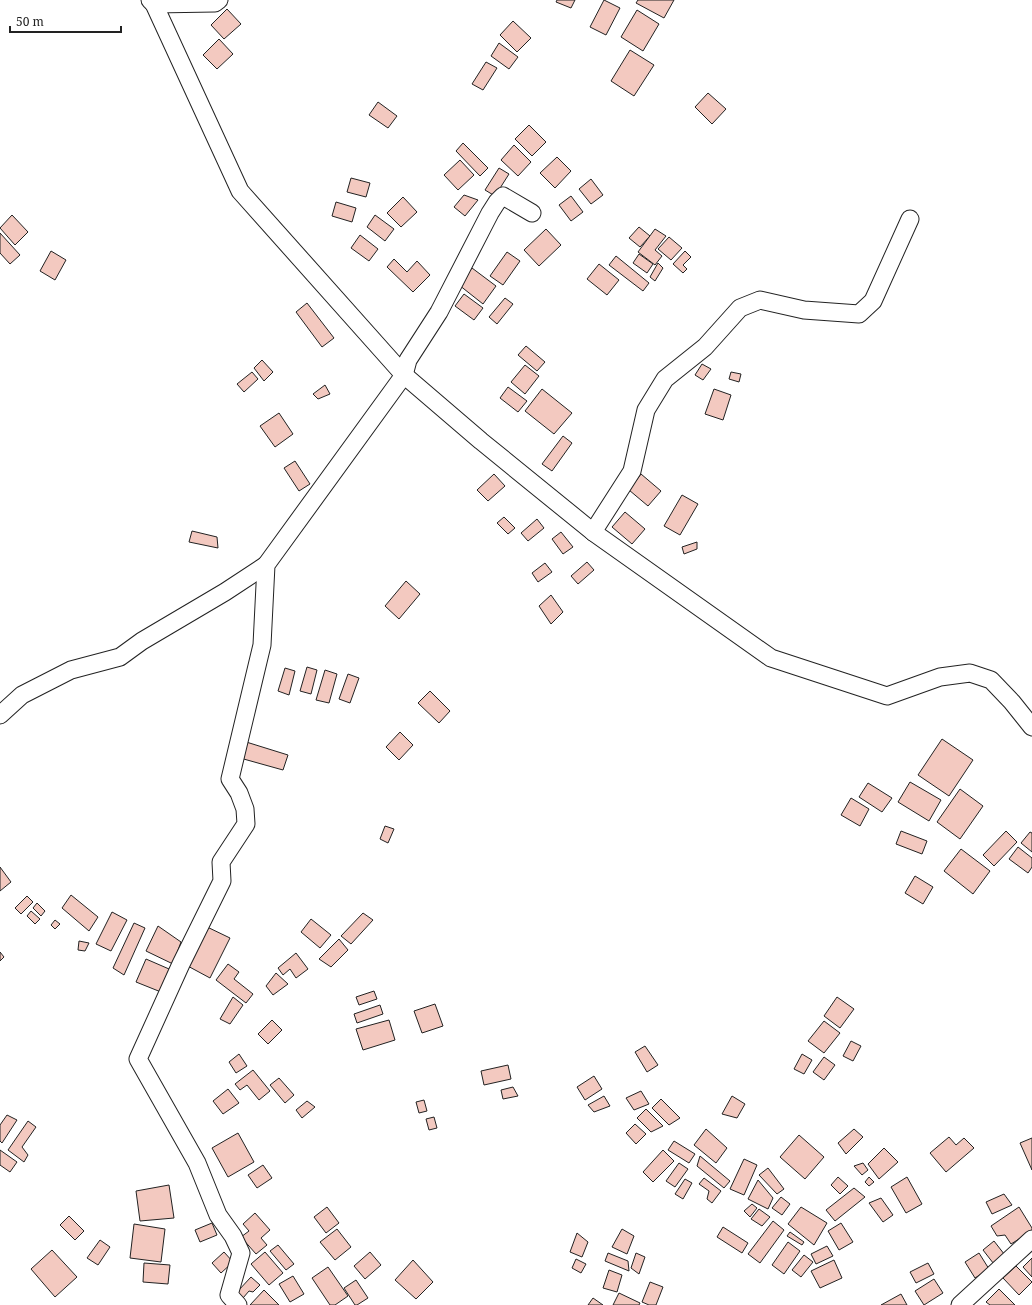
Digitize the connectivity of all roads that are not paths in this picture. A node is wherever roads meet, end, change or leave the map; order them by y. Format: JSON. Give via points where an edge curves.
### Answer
{"nodes":[{"id":1,"x":219,"y":0,"type":"edge"},
{"id":2,"x":152,"y":2,"type":"edge"},
{"id":3,"x":532,"y":213,"type":"dead end"},
{"id":4,"x":910,"y":219,"type":"dead end"},
{"id":5,"x":404,"y":375,"type":"junction"},
{"id":6,"x":593,"y":532,"type":"junction"},
{"id":7,"x":266,"y":565,"type":"junction"},
{"id":8,"x":0,"y":715,"type":"edge"},
{"id":9,"x":1032,"y":726,"type":"edge"},
{"id":10,"x":1032,"y":1239,"type":"edge"},
{"id":11,"x":238,"y":1305,"type":"edge"},
{"id":12,"x":960,"y":1305,"type":"edge"}],
"edges":[{"from":1,"to":2,"type":"street","via":[[215,3]]},
{"from":2,"to":5,"type":"street","via":[[240,192]]},
{"from":3,"to":5,"type":"street","via":[[503,196],[497,202],[438,312],[408,360]]},
{"from":4,"to":6,"type":"street","via":[[873,301],[859,314],[804,310],[760,300],[740,308],[705,347],[665,379],[646,410],[632,471]]},
{"from":5,"to":6,"type":"street","via":[[481,442]]},
{"from":5,"to":7,"type":"street"},
{"from":6,"to":9,"type":"street","via":[[771,658],[887,696],[940,677],[970,673],[991,680]]},
{"from":7,"to":8,"type":"street","via":[[120,657],[71,670],[22,695]]},
{"from":7,"to":11,"type":"street","via":[[262,645],[230,779],[245,809],[246,824],[221,862],[222,881],[138,1059],[197,1163],[218,1215],[241,1253],[229,1295]]},
{"from":10,"to":12,"type":"street"}]}
